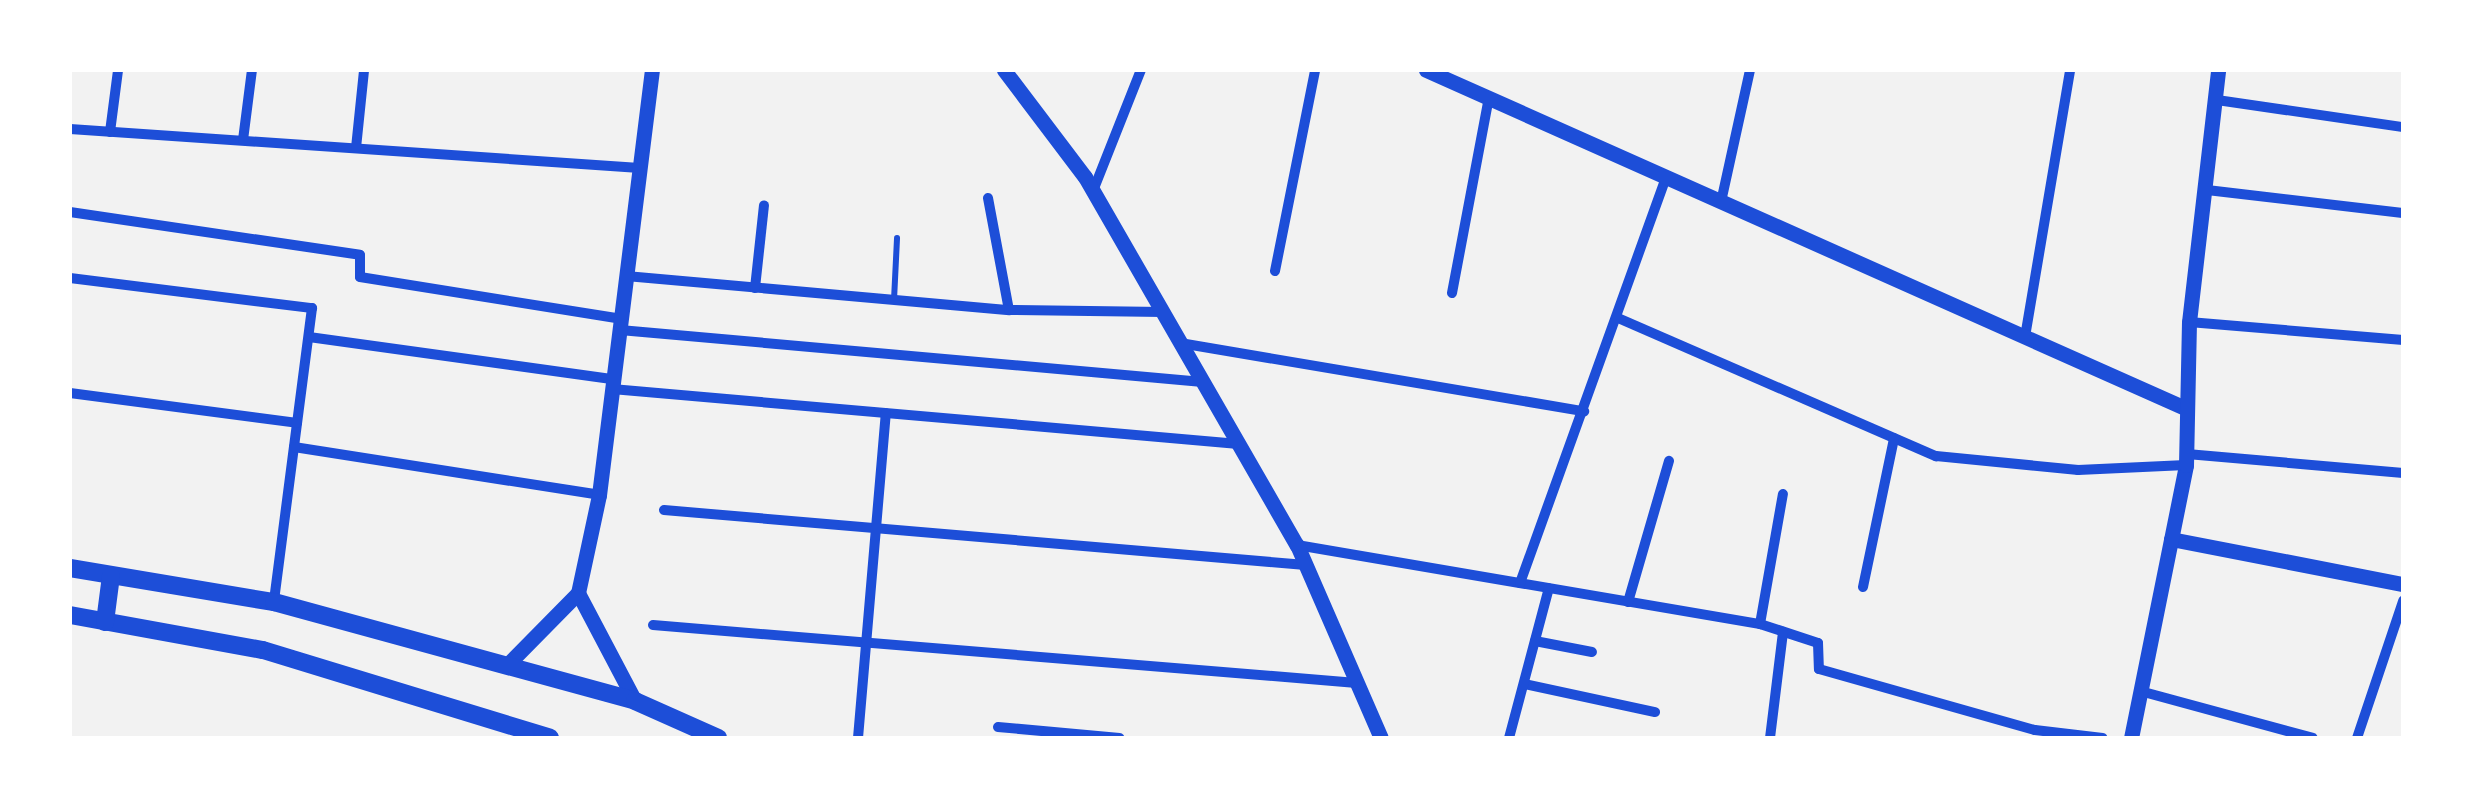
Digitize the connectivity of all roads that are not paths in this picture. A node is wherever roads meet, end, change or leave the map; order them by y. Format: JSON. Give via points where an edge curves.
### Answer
{"nodes":[{"id":1,"x":118,"y":70,"type":"edge"},
{"id":2,"x":252,"y":70,"type":"edge"},
{"id":3,"x":364,"y":70,"type":"edge"},
{"id":4,"x":652,"y":70,"type":"edge"},
{"id":5,"x":1004,"y":70,"type":"edge"},
{"id":6,"x":1141,"y":70,"type":"edge"},
{"id":7,"x":1315,"y":70,"type":"edge"},
{"id":8,"x":1426,"y":70,"type":"edge"},
{"id":9,"x":1750,"y":70,"type":"edge"},
{"id":10,"x":2070,"y":70,"type":"edge"},
{"id":11,"x":2218,"y":70,"type":"edge"},
{"id":12,"x":1489,"y":98,"type":"junction"},
{"id":13,"x":2216,"y":100,"type":"junction"},
{"id":14,"x":2403,"y":127,"type":"edge"},
{"id":15,"x":70,"y":129,"type":"edge"},
{"id":16,"x":110,"y":132,"type":"junction"},
{"id":17,"x":242,"y":140,"type":"junction"},
{"id":18,"x":356,"y":148,"type":"junction"},
{"id":19,"x":640,"y":168,"type":"junction"},
{"id":20,"x":1666,"y":178,"type":"junction"},
{"id":21,"x":2207,"y":190,"type":"junction"},
{"id":22,"x":1093,"y":192,"type":"junction"},
{"id":23,"x":988,"y":198,"type":"dead end"},
{"id":24,"x":1721,"y":202,"type":"junction"},
{"id":25,"x":764,"y":205,"type":"dead end"},
{"id":26,"x":70,"y":212,"type":"edge"},
{"id":27,"x":2403,"y":213,"type":"edge"},
{"id":28,"x":896,"y":238,"type":"dead end"},
{"id":29,"x":1275,"y":271,"type":"dead end"},
{"id":30,"x":626,"y":276,"type":"junction"},
{"id":31,"x":70,"y":278,"type":"edge"},
{"id":32,"x":755,"y":288,"type":"junction"},
{"id":33,"x":1452,"y":292,"type":"dead end"},
{"id":34,"x":894,"y":300,"type":"junction"},
{"id":35,"x":1009,"y":310,"type":"junction"},
{"id":36,"x":1163,"y":312,"type":"junction"},
{"id":37,"x":1618,"y":318,"type":"junction"},
{"id":38,"x":2188,"y":322,"type":"junction"},
{"id":39,"x":620,"y":325,"type":"junction"},
{"id":40,"x":309,"y":336,"type":"junction"},
{"id":41,"x":2025,"y":337,"type":"junction"},
{"id":42,"x":2403,"y":340,"type":"edge"},
{"id":43,"x":1180,"y":342,"type":"junction"},
{"id":44,"x":1203,"y":382,"type":"junction"},
{"id":45,"x":613,"y":384,"type":"junction"},
{"id":46,"x":70,"y":393,"type":"edge"},
{"id":47,"x":2187,"y":409,"type":"junction"},
{"id":48,"x":1584,"y":410,"type":"junction"},
{"id":49,"x":886,"y":413,"type":"junction"},
{"id":50,"x":298,"y":423,"type":"junction"},
{"id":51,"x":1894,"y":438,"type":"junction"},
{"id":52,"x":1239,"y":444,"type":"junction"},
{"id":53,"x":294,"y":446,"type":"junction"},
{"id":54,"x":2186,"y":460,"type":"junction"},
{"id":55,"x":1670,"y":461,"type":"dead end"},
{"id":56,"x":2403,"y":473,"type":"edge"},
{"id":57,"x":1783,"y":494,"type":"dead end"},
{"id":58,"x":599,"y":495,"type":"junction"},
{"id":59,"x":664,"y":510,"type":"dead end"},
{"id":60,"x":876,"y":528,"type":"junction"},
{"id":61,"x":2171,"y":539,"type":"junction"},
{"id":62,"x":1297,"y":545,"type":"junction"},
{"id":63,"x":1306,"y":566,"type":"junction"},
{"id":64,"x":70,"y":568,"type":"edge"},
{"id":65,"x":111,"y":576,"type":"junction"},
{"id":66,"x":1520,"y":583,"type":"junction"},
{"id":67,"x":2403,"y":584,"type":"edge"},
{"id":68,"x":1863,"y":587,"type":"dead end"},
{"id":69,"x":1549,"y":588,"type":"junction"},
{"id":70,"x":578,"y":593,"type":"junction"},
{"id":71,"x":2403,"y":601,"type":"edge"},
{"id":72,"x":274,"y":602,"type":"junction"},
{"id":73,"x":1628,"y":602,"type":"junction"},
{"id":74,"x":70,"y":615,"type":"edge"},
{"id":75,"x":105,"y":622,"type":"junction"},
{"id":76,"x":1760,"y":624,"type":"junction"},
{"id":77,"x":652,"y":626,"type":"dead end"},
{"id":78,"x":1783,"y":632,"type":"junction"},
{"id":79,"x":1535,"y":641,"type":"junction"},
{"id":80,"x":866,"y":643,"type":"junction"},
{"id":81,"x":1592,"y":652,"type":"dead end"},
{"id":82,"x":508,"y":665,"type":"junction"},
{"id":83,"x":1357,"y":683,"type":"junction"},
{"id":84,"x":1524,"y":684,"type":"junction"},
{"id":85,"x":2140,"y":691,"type":"junction"},
{"id":86,"x":635,"y":701,"type":"junction"},
{"id":87,"x":1655,"y":712,"type":"dead end"},
{"id":88,"x":998,"y":728,"type":"dead end"},
{"id":89,"x":550,"y":738,"type":"edge"},
{"id":90,"x":718,"y":738,"type":"edge"},
{"id":91,"x":858,"y":738,"type":"edge"},
{"id":92,"x":1120,"y":738,"type":"edge"},
{"id":93,"x":1381,"y":738,"type":"edge"},
{"id":94,"x":1510,"y":738,"type":"edge"},
{"id":95,"x":1770,"y":738,"type":"edge"},
{"id":96,"x":2103,"y":738,"type":"edge"},
{"id":97,"x":2131,"y":738,"type":"edge"},
{"id":98,"x":2313,"y":738,"type":"edge"},
{"id":99,"x":2357,"y":738,"type":"edge"}],
"edges":[{"from":1,"to":16,"type":"street"},
{"from":2,"to":17,"type":"street"},
{"from":3,"to":18,"type":"street"},
{"from":4,"to":19,"type":"street"},
{"from":5,"to":22,"type":"street"},
{"from":6,"to":22,"type":"street"},
{"from":7,"to":29,"type":"street"},
{"from":8,"to":12,"type":"street"},
{"from":9,"to":24,"type":"street"},
{"from":10,"to":41,"type":"street"},
{"from":11,"to":13,"type":"street"},
{"from":12,"to":20,"type":"street"},
{"from":12,"to":33,"type":"street"},
{"from":13,"to":14,"type":"street"},
{"from":13,"to":21,"type":"street"},
{"from":15,"to":16,"type":"street"},
{"from":16,"to":17,"type":"street"},
{"from":17,"to":18,"type":"street"},
{"from":18,"to":19,"type":"street"},
{"from":19,"to":30,"type":"street"},
{"from":20,"to":24,"type":"street"},
{"from":20,"to":37,"type":"street"},
{"from":21,"to":27,"type":"street"},
{"from":21,"to":38,"type":"street"},
{"from":22,"to":36,"type":"street"},
{"from":23,"to":35,"type":"street"},
{"from":24,"to":41,"type":"street"},
{"from":25,"to":32,"type":"street"},
{"from":26,"to":39,"type":"street","via":[[360,255],[360,277]]},
{"from":28,"to":34,"type":"lane"},
{"from":30,"to":32,"type":"street"},
{"from":30,"to":39,"type":"street"},
{"from":31,"to":40,"type":"street","via":[[312,308]]},
{"from":32,"to":34,"type":"street"},
{"from":34,"to":35,"type":"street"},
{"from":35,"to":36,"type":"street"},
{"from":36,"to":43,"type":"street"},
{"from":37,"to":48,"type":"street"},
{"from":37,"to":51,"type":"street"},
{"from":38,"to":42,"type":"street"},
{"from":38,"to":47,"type":"street"},
{"from":39,"to":44,"type":"street"},
{"from":39,"to":45,"type":"street"},
{"from":40,"to":45,"type":"street"},
{"from":40,"to":50,"type":"street"},
{"from":41,"to":47,"type":"street"},
{"from":43,"to":44,"type":"street"},
{"from":43,"to":48,"type":"street"},
{"from":44,"to":52,"type":"street"},
{"from":45,"to":49,"type":"street"},
{"from":45,"to":58,"type":"street"},
{"from":46,"to":50,"type":"street"},
{"from":47,"to":54,"type":"street"},
{"from":48,"to":66,"type":"street"},
{"from":49,"to":52,"type":"street"},
{"from":49,"to":60,"type":"street"},
{"from":50,"to":53,"type":"street"},
{"from":51,"to":54,"type":"street","via":[[1936,456],[2078,470]]},
{"from":51,"to":68,"type":"street"},
{"from":52,"to":62,"type":"street"},
{"from":53,"to":58,"type":"street"},
{"from":53,"to":72,"type":"street"},
{"from":54,"to":56,"type":"street"},
{"from":54,"to":61,"type":"street"},
{"from":55,"to":73,"type":"street"},
{"from":57,"to":76,"type":"street"},
{"from":58,"to":70,"type":"street"},
{"from":59,"to":60,"type":"street"},
{"from":60,"to":63,"type":"street"},
{"from":60,"to":80,"type":"street"},
{"from":61,"to":67,"type":"street"},
{"from":61,"to":85,"type":"street"},
{"from":62,"to":63,"type":"street"},
{"from":62,"to":66,"type":"street"},
{"from":63,"to":83,"type":"street"},
{"from":64,"to":65,"type":"main road"},
{"from":65,"to":72,"type":"main road"},
{"from":65,"to":75,"type":"main road"},
{"from":66,"to":69,"type":"street"},
{"from":69,"to":73,"type":"street"},
{"from":69,"to":79,"type":"street"},
{"from":70,"to":82,"type":"street"},
{"from":70,"to":86,"type":"street"},
{"from":71,"to":99,"type":"street"},
{"from":72,"to":82,"type":"main road"},
{"from":73,"to":76,"type":"street"},
{"from":74,"to":75,"type":"main road"},
{"from":75,"to":89,"type":"main road","via":[[336,669]]},
{"from":76,"to":78,"type":"street"},
{"from":77,"to":80,"type":"street"},
{"from":78,"to":95,"type":"street"},
{"from":78,"to":96,"type":"street","via":[[1818,642],[1820,669],[2034,730]]},
{"from":79,"to":81,"type":"street"},
{"from":79,"to":84,"type":"street"},
{"from":80,"to":83,"type":"street"},
{"from":80,"to":91,"type":"street"},
{"from":82,"to":86,"type":"main road"},
{"from":83,"to":93,"type":"street"},
{"from":84,"to":87,"type":"street"},
{"from":84,"to":94,"type":"street"},
{"from":85,"to":97,"type":"street"},
{"from":85,"to":98,"type":"street"},
{"from":86,"to":90,"type":"main road"},
{"from":88,"to":92,"type":"street"}]}
